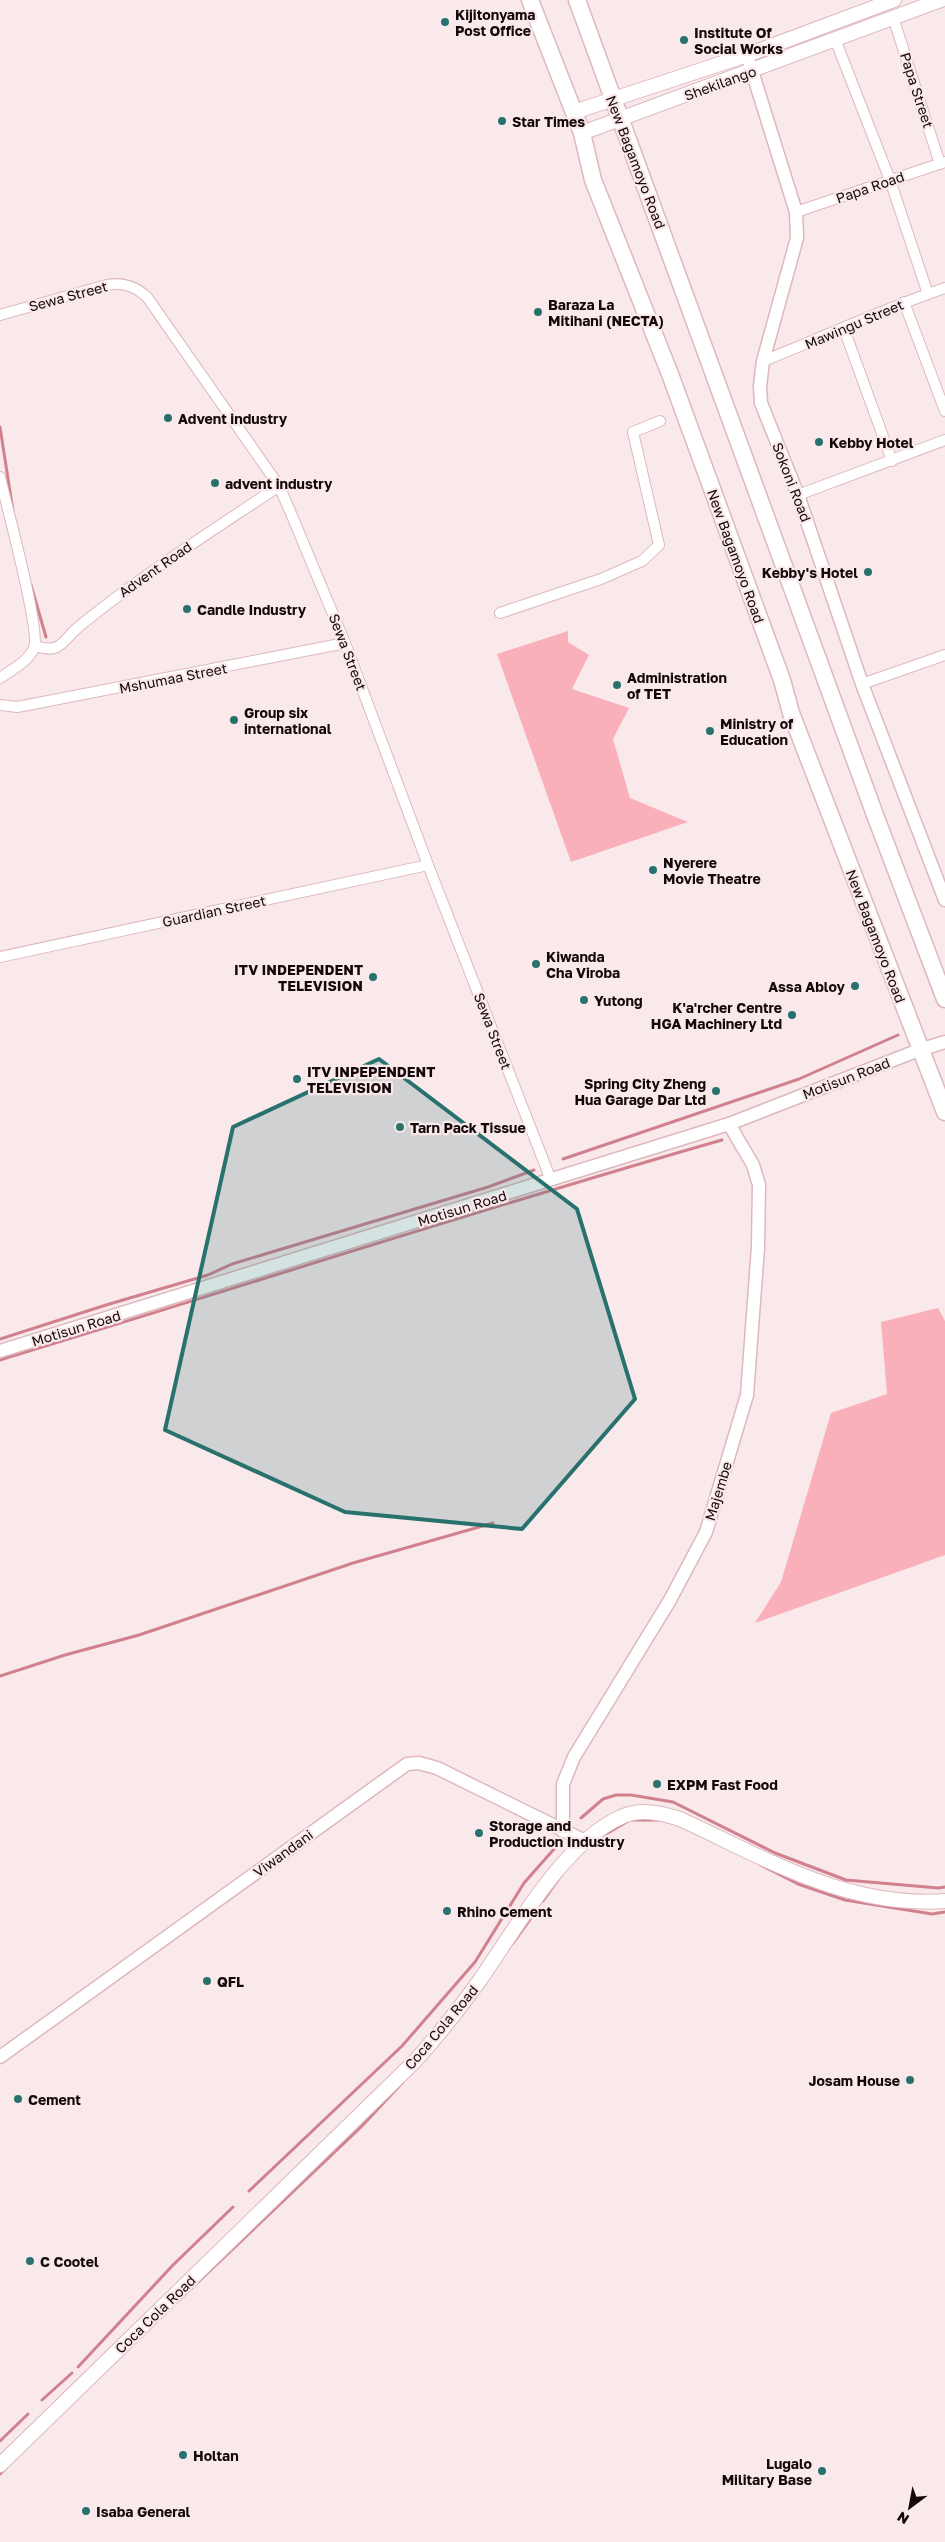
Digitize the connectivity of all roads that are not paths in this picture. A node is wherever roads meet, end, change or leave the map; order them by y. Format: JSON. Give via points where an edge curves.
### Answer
{"nodes":[{"id":1,"x":530,"y":0,"type":"edge"},
{"id":2,"x":577,"y":0,"type":"edge"},
{"id":3,"x":894,"y":0,"type":"edge"},
{"id":4,"x":941,"y":0,"type":"edge"},
{"id":5,"x":893,"y":17,"type":"junction"},
{"id":6,"x":835,"y":40,"type":"junction"},
{"id":7,"x":746,"y":54,"type":"junction"},
{"id":8,"x":753,"y":71,"type":"junction"},
{"id":9,"x":612,"y":99,"type":"junction"},
{"id":10,"x":574,"y":112,"type":"junction"},
{"id":11,"x":619,"y":119,"type":"junction"},
{"id":12,"x":582,"y":133,"type":"junction"},
{"id":13,"x":942,"y":163,"type":"edge"},
{"id":14,"x":890,"y":180,"type":"junction"},
{"id":15,"x":796,"y":212,"type":"junction"},
{"id":16,"x":945,"y":288,"type":"edge"},
{"id":17,"x":928,"y":294,"type":"junction"},
{"id":18,"x":904,"y":302,"type":"junction"},
{"id":19,"x":0,"y":315,"type":"edge"},
{"id":20,"x":844,"y":329,"type":"junction"},
{"id":21,"x":763,"y":361,"type":"junction"},
{"id":22,"x":945,"y":411,"type":"edge"},
{"id":23,"x":660,"y":421,"type":"dead end"},
{"id":24,"x":945,"y":440,"type":"edge"},
{"id":25,"x":892,"y":461,"type":"junction"},
{"id":26,"x":0,"y":477,"type":"edge"},
{"id":27,"x":279,"y":486,"type":"junction"},
{"id":28,"x":798,"y":495,"type":"junction"},
{"id":29,"x":500,"y":613,"type":"dead end"},
{"id":30,"x":345,"y":643,"type":"junction"},
{"id":31,"x":35,"y":646,"type":"junction"},
{"id":32,"x":945,"y":655,"type":"edge"},
{"id":33,"x":0,"y":678,"type":"edge"},
{"id":34,"x":862,"y":684,"type":"junction"},
{"id":35,"x":0,"y":705,"type":"edge"},
{"id":36,"x":428,"y":865,"type":"junction"},
{"id":37,"x":944,"y":897,"type":"edge"},
{"id":38,"x":0,"y":957,"type":"edge"},
{"id":39,"x":945,"y":998,"type":"edge"},
{"id":40,"x":945,"y":1042,"type":"edge"},
{"id":41,"x":919,"y":1050,"type":"junction"},
{"id":42,"x":945,"y":1112,"type":"edge"},
{"id":43,"x":729,"y":1124,"type":"junction"},
{"id":44,"x":551,"y":1180,"type":"junction"},
{"id":45,"x":0,"y":1351,"type":"edge"},
{"id":46,"x":563,"y":1831,"type":"junction"},
{"id":47,"x":585,"y":1841,"type":"junction"},
{"id":48,"x":945,"y":1901,"type":"edge"},
{"id":49,"x":0,"y":2057,"type":"edge"},
{"id":50,"x":0,"y":2465,"type":"edge"}],
"edges":[{"from":1,"to":10,"type":"highway","name":"New Bagamoyo Road"},
{"from":2,"to":9,"type":"highway","name":"New Bagamoyo Road"},
{"from":3,"to":7,"type":"main road","name":"Shekilango"},
{"from":4,"to":5,"type":"main road","name":"Shekilango"},
{"from":5,"to":6,"type":"main road","name":"Shekilango"},
{"from":5,"to":13,"type":"street","name":"Papa Street"},
{"from":6,"to":8,"type":"main road","name":"Shekilango"},
{"from":6,"to":14,"type":"street"},
{"from":7,"to":8,"type":"street","name":"Sokoni Road"},
{"from":7,"to":9,"type":"main road","name":"Shekilango"},
{"from":8,"to":11,"type":"main road","name":"Shekilango"},
{"from":8,"to":15,"type":"street","name":"Sokoni Road"},
{"from":9,"to":10,"type":"main road","name":"Shekilango"},
{"from":9,"to":11,"type":"highway","name":"New Bagamoyo Road"},
{"from":10,"to":12,"type":"highway","name":"New Bagamoyo Road"},
{"from":11,"to":12,"type":"main road","name":"Shekilango"},
{"from":11,"to":39,"type":"highway","name":"New Bagamoyo Road"},
{"from":12,"to":41,"type":"highway","name":"New Bagamoyo Road","via":[[593,180],[670,374],[782,680],[791,713]]},
{"from":13,"to":14,"type":"street","name":"Papa Road"},
{"from":14,"to":15,"type":"street","name":"Papa Road"},
{"from":14,"to":17,"type":"street"},
{"from":15,"to":21,"type":"street","name":"Sokoni Road","via":[[797,238]]},
{"from":16,"to":17,"type":"street","name":"Mawingu Street"},
{"from":17,"to":18,"type":"street","name":"Mawingu Street"},
{"from":18,"to":20,"type":"street","name":"Mawingu Street"},
{"from":18,"to":22,"type":"street"},
{"from":19,"to":27,"type":"street","name":"Sewa Street","via":[[107,285],[120,283],[141,291]]},
{"from":20,"to":21,"type":"street","name":"Mawingu Street"},
{"from":20,"to":25,"type":"street"},
{"from":21,"to":28,"type":"street","name":"Sokoni Road","via":[[761,403]]},
{"from":23,"to":29,"type":"street","via":[[632,432],[659,544],[642,561],[601,579]]},
{"from":24,"to":25,"type":"street"},
{"from":25,"to":28,"type":"street"},
{"from":26,"to":31,"type":"street","via":[[32,615]]},
{"from":27,"to":30,"type":"street","name":"Sewa Street"},
{"from":27,"to":31,"type":"street","name":"Advent Road","via":[[133,583],[73,630],[57,648],[47,650]]},
{"from":28,"to":34,"type":"street","name":"Sokoni Road"},
{"from":30,"to":35,"type":"street","name":"Mshumaa Street","via":[[17,707]]},
{"from":30,"to":36,"type":"street","name":"Sewa Street"},
{"from":31,"to":33,"type":"street","via":[[25,660]]},
{"from":32,"to":34,"type":"street"},
{"from":34,"to":37,"type":"street","name":"Sokoni Road"},
{"from":36,"to":38,"type":"street","name":"Guardian Street"},
{"from":36,"to":44,"type":"street","name":"Sewa Street"},
{"from":40,"to":41,"type":"street","name":"Motisun Road"},
{"from":41,"to":42,"type":"highway","name":"New Bagamoyo Road"},
{"from":41,"to":43,"type":"street","name":"Motisun Road"},
{"from":43,"to":44,"type":"street","name":"Motisun Road"},
{"from":43,"to":46,"type":"street","name":"Majembe","via":[[753,1165],[759,1185],[758,1247],[747,1396],[706,1532],[670,1600],[568,1770],[563,1784]]},
{"from":44,"to":45,"type":"street","name":"Motisun Road"},
{"from":46,"to":47,"type":"street","name":"Viwandani"},
{"from":46,"to":49,"type":"street","name":"Viwandani","via":[[437,1768],[420,1763],[407,1764]]},
{"from":47,"to":48,"type":"main road","name":"Coca Cola Road","via":[[622,1816],[640,1812],[662,1814],[846,1892],[884,1900]]},
{"from":47,"to":50,"type":"main road","name":"Coca Cola Road","via":[[534,1903],[480,1980],[420,2056]]}]}
